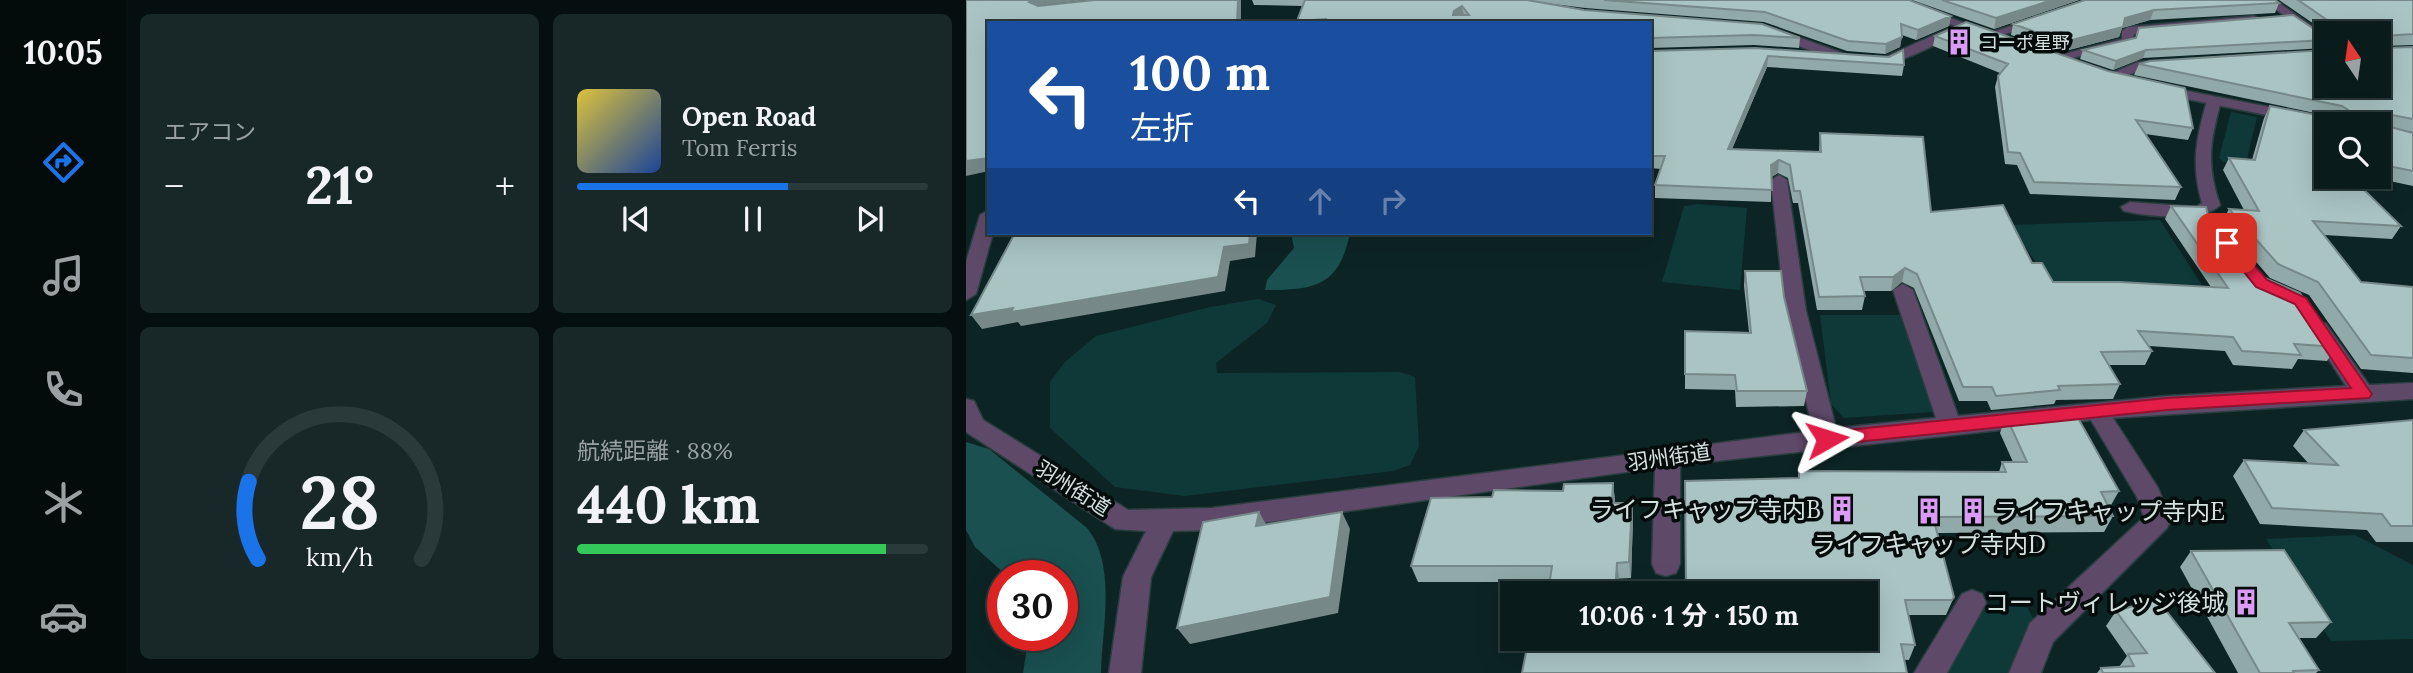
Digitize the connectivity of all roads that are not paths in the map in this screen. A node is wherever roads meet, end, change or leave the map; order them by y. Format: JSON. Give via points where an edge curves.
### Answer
{"nodes":[{"id":1,"x":1894,"y":0,"type":"edge"},
{"id":2,"x":2269,"y":0,"type":"edge"},
{"id":3,"x":2257,"y":1,"type":"edge"},
{"id":4,"x":2059,"y":13,"type":"edge"},
{"id":5,"x":2291,"y":18,"type":"junction"},
{"id":6,"x":1964,"y":26,"type":"junction"},
{"id":7,"x":1764,"y":29,"type":"edge"},
{"id":8,"x":2314,"y":34,"type":"edge"},
{"id":9,"x":1989,"y":35,"type":"junction"},
{"id":10,"x":2012,"y":44,"type":"edge"},
{"id":11,"x":2038,"y":54,"type":"edge"},
{"id":12,"x":1793,"y":55,"type":"edge"},
{"id":13,"x":1855,"y":59,"type":"junction"},
{"id":14,"x":2051,"y":59,"type":"junction"},
{"id":15,"x":2178,"y":63,"type":"edge"},
{"id":16,"x":2075,"y":66,"type":"edge"},
{"id":17,"x":2214,"y":101,"type":"junction"},
{"id":18,"x":2314,"y":120,"type":"edge"},
{"id":19,"x":1779,"y":180,"type":"dead end"},
{"id":20,"x":2130,"y":207,"type":"dead end"},
{"id":21,"x":987,"y":222,"type":"edge"},
{"id":22,"x":1903,"y":290,"type":"dead end"},
{"id":23,"x":966,"y":294,"type":"edge"},
{"id":24,"x":2307,"y":311,"type":"edge"},
{"id":25,"x":2413,"y":391,"type":"edge"},
{"id":26,"x":2363,"y":394,"type":"junction"},
{"id":27,"x":966,"y":407,"type":"edge"},
{"id":28,"x":2097,"y":411,"type":"junction"},
{"id":29,"x":1950,"y":425,"type":"junction"},
{"id":30,"x":1827,"y":439,"type":"junction"},
{"id":31,"x":1668,"y":457,"type":"junction"},
{"id":32,"x":1165,"y":520,"type":"junction"},
{"id":33,"x":1666,"y":565,"type":"dead end"},
{"id":34,"x":1972,"y":603,"type":"dead end"},
{"id":35,"x":1125,"y":673,"type":"edge"},
{"id":36,"x":1930,"y":673,"type":"edge"},
{"id":37,"x":2025,"y":673,"type":"edge"}],
"edges":[{"from":1,"to":6,"type":"street"},
{"from":2,"to":3,"type":"street"},
{"from":2,"to":5,"type":"street"},
{"from":4,"to":9,"type":"street"},
{"from":5,"to":8,"type":"street"},
{"from":5,"to":14,"type":"street","via":[[2129,31],[2128,41]]},
{"from":6,"to":9,"type":"street"},
{"from":6,"to":13,"type":"street","via":[[1887,61]]},
{"from":7,"to":13,"type":"street"},
{"from":9,"to":10,"type":"street"},
{"from":11,"to":14,"type":"street"},
{"from":12,"to":13,"type":"street"},
{"from":14,"to":16,"type":"street"},
{"from":15,"to":17,"type":"street","via":[[2143,65],[2104,75]]},
{"from":17,"to":18,"type":"street"},
{"from":17,"to":20,"type":"street","via":[[2199,171],[2211,205],[2199,212]]},
{"from":19,"to":30,"type":"street","via":[[1784,256],[1804,360]]},
{"from":21,"to":23,"type":"street"},
{"from":22,"to":29,"type":"street"},
{"from":24,"to":26,"type":"street"},
{"from":25,"to":26,"type":"street","name":"羽州街道"},
{"from":26,"to":28,"type":"street","name":"羽州街道"},
{"from":27,"to":32,"type":"street","name":"羽州街道","via":[[973,425],[1124,521]]},
{"from":28,"to":29,"type":"street","name":"羽州街道"},
{"from":28,"to":37,"type":"street","via":[[2158,520],[2041,633]]},
{"from":29,"to":30,"type":"street","name":"羽州街道"},
{"from":30,"to":31,"type":"street","name":"羽州街道"},
{"from":31,"to":32,"type":"street","name":"羽州街道","via":[[1212,519]]},
{"from":31,"to":33,"type":"street"},
{"from":32,"to":35,"type":"street","via":[[1137,577]]},
{"from":34,"to":36,"type":"street"}]}
